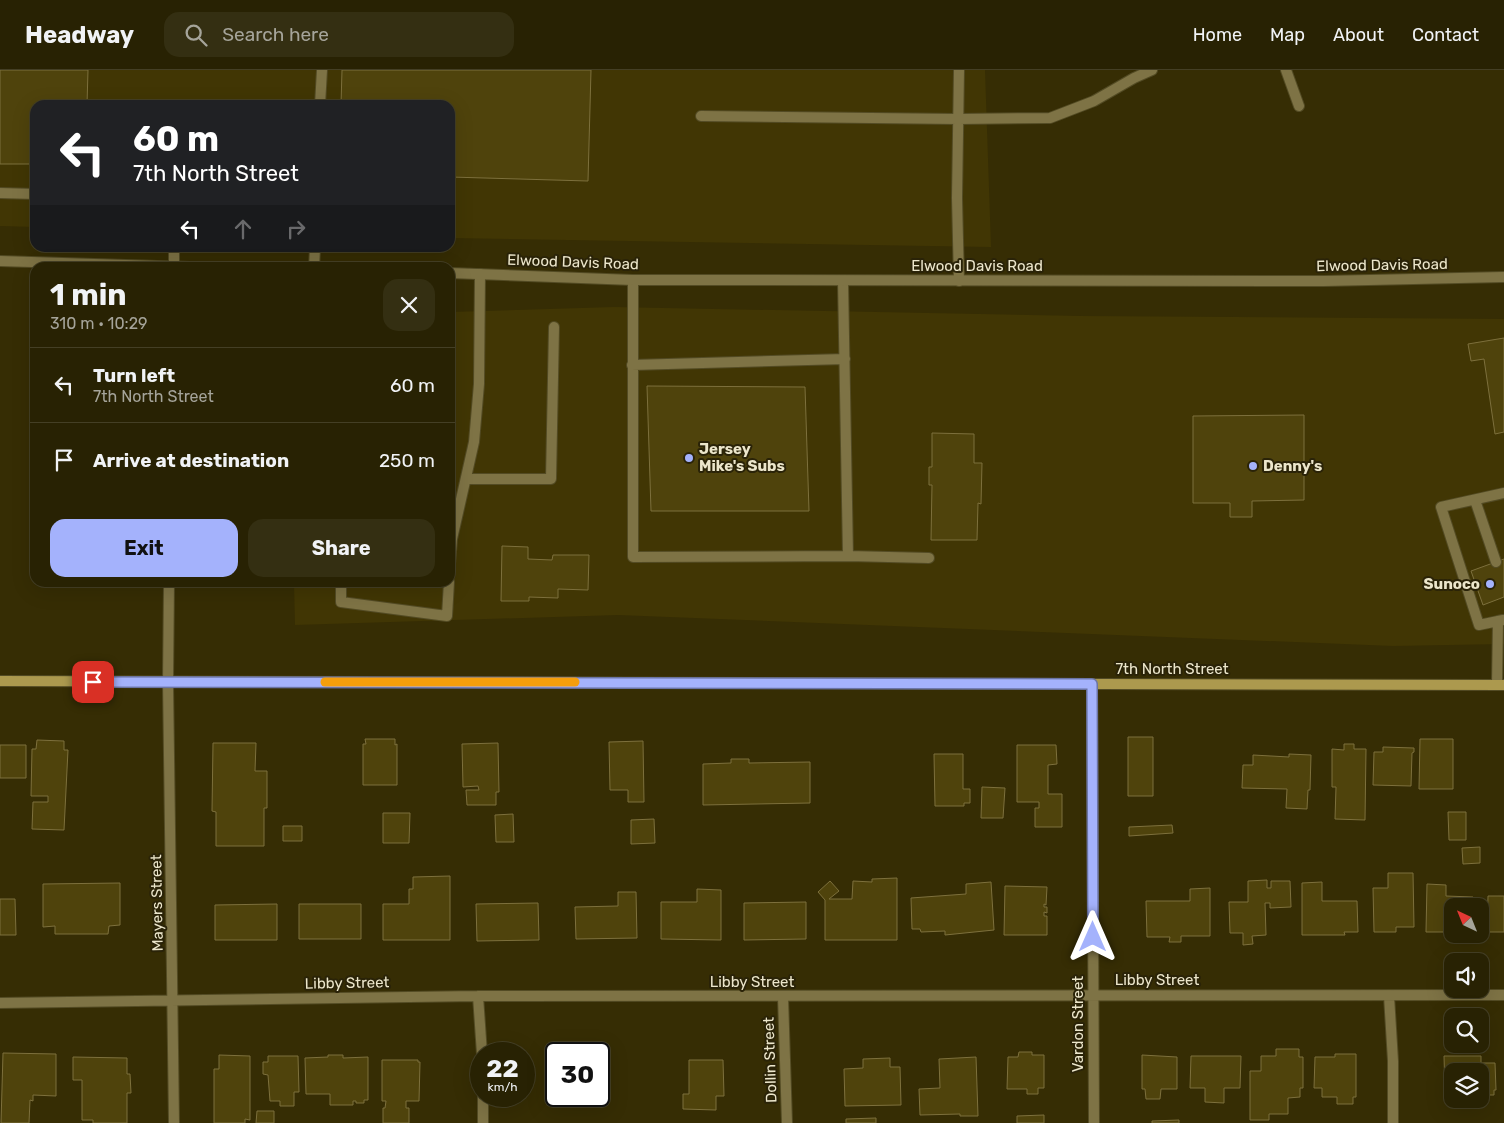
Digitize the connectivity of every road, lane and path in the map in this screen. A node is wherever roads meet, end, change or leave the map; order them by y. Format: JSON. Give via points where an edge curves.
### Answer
{"nodes":[{"id":1,"x":322,"y":70,"type":"edge"},
{"id":2,"x":959,"y":70,"type":"edge"},
{"id":3,"x":1152,"y":70,"type":"edge"},
{"id":4,"x":1286,"y":70,"type":"edge"},
{"id":5,"x":320,"y":100,"type":"edge"},
{"id":6,"x":1299,"y":106,"type":"dead end"},
{"id":7,"x":701,"y":116,"type":"dead end"},
{"id":8,"x":958,"y":119,"type":"junction"},
{"id":9,"x":0,"y":193,"type":"edge"},
{"id":10,"x":30,"y":194,"type":"edge"},
{"id":11,"x":0,"y":261,"type":"edge"},
{"id":12,"x":30,"y":262,"type":"edge"},
{"id":13,"x":455,"y":274,"type":"edge"},
{"id":14,"x":480,"y":274,"type":"junction"},
{"id":15,"x":1504,"y":277,"type":"edge"},
{"id":16,"x":633,"y":280,"type":"junction"},
{"id":17,"x":843,"y":281,"type":"junction"},
{"id":18,"x":960,"y":281,"type":"junction"},
{"id":19,"x":554,"y":327,"type":"dead end"},
{"id":20,"x":845,"y":359,"type":"junction"},
{"id":21,"x":632,"y":366,"type":"junction"},
{"id":22,"x":466,"y":479,"type":"junction"},
{"id":23,"x":1504,"y":493,"type":"edge"},
{"id":24,"x":1475,"y":500,"type":"junction"},
{"id":25,"x":455,"y":520,"type":"edge"},
{"id":26,"x":848,"y":556,"type":"junction"},
{"id":27,"x":929,"y":558,"type":"dead end"},
{"id":28,"x":1496,"y":562,"type":"dead end"},
{"id":29,"x":169,"y":587,"type":"edge"},
{"id":30,"x":341,"y":587,"type":"edge"},
{"id":31,"x":449,"y":587,"type":"edge"},
{"id":32,"x":1501,"y":621,"type":"edge"},
{"id":33,"x":0,"y":682,"type":"edge"},
{"id":34,"x":168,"y":682,"type":"junction"},
{"id":35,"x":1092,"y":684,"type":"junction"},
{"id":36,"x":1500,"y":685,"type":"edge"},
{"id":37,"x":1093,"y":995,"type":"junction"},
{"id":38,"x":478,"y":996,"type":"junction"},
{"id":39,"x":1389,"y":996,"type":"junction"},
{"id":40,"x":1504,"y":996,"type":"edge"},
{"id":41,"x":783,"y":997,"type":"junction"},
{"id":42,"x":173,"y":1000,"type":"junction"},
{"id":43,"x":0,"y":1003,"type":"edge"},
{"id":44,"x":481,"y":1042,"type":"edge"},
{"id":45,"x":483,"y":1107,"type":"edge"},
{"id":46,"x":174,"y":1123,"type":"edge"},
{"id":47,"x":483,"y":1123,"type":"edge"},
{"id":48,"x":787,"y":1123,"type":"edge"},
{"id":49,"x":1094,"y":1123,"type":"edge"},
{"id":50,"x":1393,"y":1123,"type":"edge"}],
"edges":[{"from":1,"to":5,"type":"street"},
{"from":2,"to":8,"type":"street"},
{"from":3,"to":8,"type":"street","via":[[1094,101],[1050,118]]},
{"from":4,"to":6,"type":"street"},
{"from":7,"to":8,"type":"street"},
{"from":8,"to":18,"type":"street"},
{"from":9,"to":10,"type":"street"},
{"from":11,"to":12,"type":"street"},
{"from":13,"to":14,"type":"street","name":"Elwood Davis Road"},
{"from":14,"to":16,"type":"street","name":"Elwood Davis Road"},
{"from":14,"to":22,"type":"street","via":[[479,384],[474,442]]},
{"from":15,"to":18,"type":"street","name":"Elwood Davis Road","via":[[1324,281]]},
{"from":16,"to":17,"type":"street","name":"Elwood Davis Road"},
{"from":16,"to":21,"type":"street"},
{"from":17,"to":18,"type":"street","name":"Elwood Davis Road"},
{"from":17,"to":20,"type":"street"},
{"from":19,"to":22,"type":"street","via":[[551,479]]},
{"from":20,"to":21,"type":"street"},
{"from":20,"to":26,"type":"street"},
{"from":21,"to":26,"type":"street","via":[[633,557]]},
{"from":22,"to":25,"type":"street"},
{"from":23,"to":24,"type":"street"},
{"from":24,"to":28,"type":"street"},
{"from":24,"to":32,"type":"street","via":[[1441,507],[1478,626]]},
{"from":26,"to":27,"type":"street"},
{"from":29,"to":34,"type":"street"},
{"from":30,"to":31,"type":"street","via":[[341,602],[447,616]]},
{"from":32,"to":36,"type":"street"},
{"from":33,"to":34,"type":"street","name":"7th North Street"},
{"from":34,"to":35,"type":"street","name":"7th North Street"},
{"from":34,"to":42,"type":"street","name":"Mayers Street"},
{"from":35,"to":36,"type":"street","name":"7th North Street"},
{"from":35,"to":37,"type":"street","name":"Vardon Street"},
{"from":37,"to":39,"type":"street","name":"Libby Street"},
{"from":37,"to":41,"type":"street","name":"Libby Street"},
{"from":37,"to":49,"type":"street","name":"Vardon Street"},
{"from":38,"to":41,"type":"street","name":"Libby Street"},
{"from":38,"to":42,"type":"street","name":"Libby Street"},
{"from":38,"to":44,"type":"street"},
{"from":39,"to":40,"type":"street","name":"Libby Street"},
{"from":39,"to":50,"type":"street"},
{"from":41,"to":48,"type":"street","name":"Dollin Street"},
{"from":42,"to":43,"type":"street","name":"Libby Street"},
{"from":42,"to":46,"type":"street","name":"Mayers Street"},
{"from":45,"to":47,"type":"street"}]}
